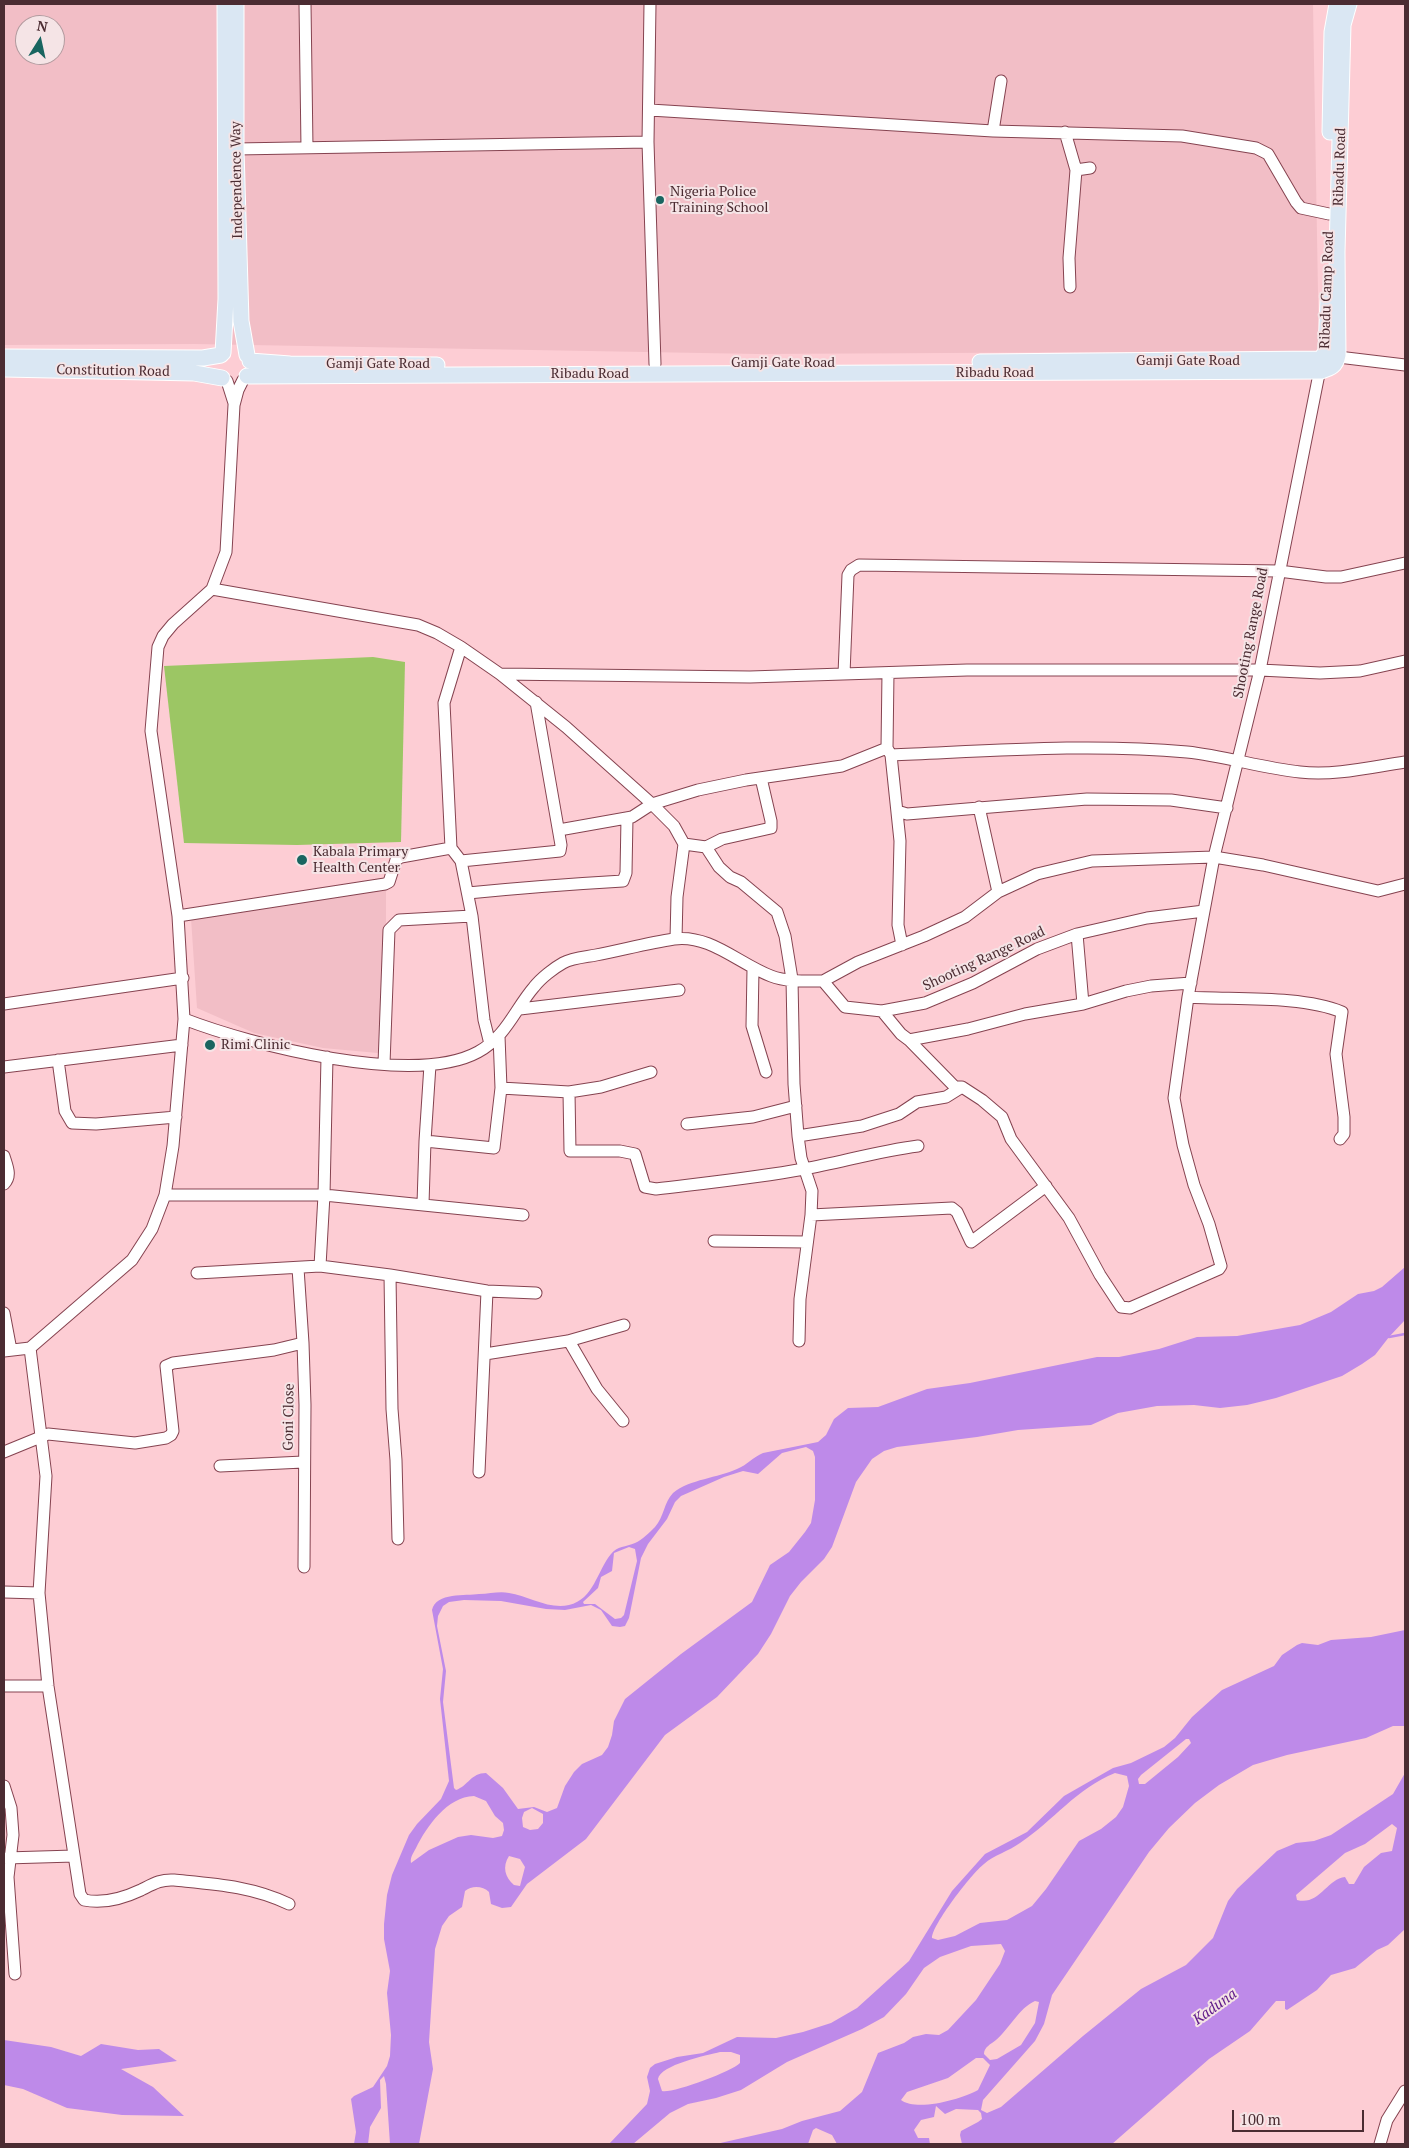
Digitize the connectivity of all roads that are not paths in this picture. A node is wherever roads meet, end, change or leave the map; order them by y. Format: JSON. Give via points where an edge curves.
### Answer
{"nodes":[{"id":1,"x":225,"y":4,"type":"edge"},
{"id":2,"x":236,"y":4,"type":"edge"},
{"id":3,"x":305,"y":4,"type":"edge"},
{"id":4,"x":650,"y":4,"type":"edge"},
{"id":5,"x":1337,"y":4,"type":"edge"},
{"id":6,"x":1349,"y":4,"type":"edge"},
{"id":7,"x":1001,"y":81,"type":"dead end"},
{"id":8,"x":650,"y":110,"type":"junction"},
{"id":9,"x":993,"y":130,"type":"junction"},
{"id":10,"x":1065,"y":132,"type":"junction"},
{"id":11,"x":648,"y":142,"type":"junction"},
{"id":12,"x":307,"y":148,"type":"junction"},
{"id":13,"x":236,"y":149,"type":"junction"},
{"id":14,"x":1090,"y":168,"type":"dead end"},
{"id":15,"x":1076,"y":170,"type":"junction"},
{"id":16,"x":1329,"y":214,"type":"junction"},
{"id":17,"x":1070,"y":287,"type":"dead end"},
{"id":18,"x":222,"y":354,"type":"junction"},
{"id":19,"x":4,"y":357,"type":"edge"},
{"id":20,"x":1324,"y":361,"type":"junction"},
{"id":21,"x":655,"y":364,"type":"junction"},
{"id":22,"x":1405,"y":365,"type":"edge"},
{"id":23,"x":247,"y":368,"type":"junction"},
{"id":24,"x":4,"y":369,"type":"edge"},
{"id":25,"x":742,"y":369,"type":"junction"},
{"id":26,"x":225,"y":380,"type":"junction"},
{"id":27,"x":234,"y":405,"type":"junction"},
{"id":28,"x":1405,"y":563,"type":"edge"},
{"id":29,"x":1279,"y":571,"type":"junction"},
{"id":30,"x":212,"y":590,"type":"junction"},
{"id":31,"x":461,"y":647,"type":"junction"},
{"id":32,"x":1405,"y":661,"type":"edge"},
{"id":33,"x":1260,"y":670,"type":"junction"},
{"id":34,"x":888,"y":673,"type":"junction"},
{"id":35,"x":500,"y":674,"type":"junction"},
{"id":36,"x":844,"y":674,"type":"junction"},
{"id":37,"x":536,"y":702,"type":"junction"},
{"id":38,"x":889,"y":752,"type":"junction"},
{"id":39,"x":1239,"y":760,"type":"junction"},
{"id":40,"x":1405,"y":762,"type":"edge"},
{"id":41,"x":761,"y":778,"type":"junction"},
{"id":42,"x":652,"y":804,"type":"junction"},
{"id":43,"x":979,"y":807,"type":"junction"},
{"id":44,"x":1227,"y":808,"type":"junction"},
{"id":45,"x":897,"y":812,"type":"junction"},
{"id":46,"x":627,"y":818,"type":"junction"},
{"id":47,"x":559,"y":830,"type":"junction"},
{"id":48,"x":684,"y":844,"type":"junction"},
{"id":49,"x":706,"y":847,"type":"junction"},
{"id":50,"x":451,"y":848,"type":"junction"},
{"id":51,"x":1214,"y":857,"type":"junction"},
{"id":52,"x":461,"y":861,"type":"junction"},
{"id":53,"x":1405,"y":884,"type":"edge"},
{"id":54,"x":998,"y":892,"type":"junction"},
{"id":55,"x":468,"y":893,"type":"junction"},
{"id":56,"x":1204,"y":911,"type":"junction"},
{"id":57,"x":178,"y":916,"type":"junction"},
{"id":58,"x":472,"y":916,"type":"junction"},
{"id":59,"x":1077,"y":934,"type":"junction"},
{"id":60,"x":676,"y":939,"type":"junction"},
{"id":61,"x":902,"y":945,"type":"junction"},
{"id":62,"x":754,"y":969,"type":"junction"},
{"id":63,"x":183,"y":978,"type":"junction"},
{"id":64,"x":792,"y":979,"type":"junction"},
{"id":65,"x":823,"y":980,"type":"junction"},
{"id":66,"x":1191,"y":983,"type":"junction"},
{"id":67,"x":679,"y":990,"type":"dead end"},
{"id":68,"x":1188,"y":997,"type":"junction"},
{"id":69,"x":4,"y":1004,"type":"edge"},
{"id":70,"x":1083,"y":1004,"type":"junction"},
{"id":71,"x":520,"y":1009,"type":"junction"},
{"id":72,"x":882,"y":1011,"type":"junction"},
{"id":73,"x":184,"y":1019,"type":"junction"},
{"id":74,"x":499,"y":1036,"type":"junction"},
{"id":75,"x":909,"y":1040,"type":"junction"},
{"id":76,"x":490,"y":1044,"type":"junction"},
{"id":77,"x":182,"y":1045,"type":"junction"},
{"id":78,"x":327,"y":1057,"type":"junction"},
{"id":79,"x":58,"y":1060,"type":"junction"},
{"id":80,"x":384,"y":1064,"type":"junction"},
{"id":81,"x":430,"y":1066,"type":"junction"},
{"id":82,"x":4,"y":1067,"type":"edge"},
{"id":83,"x":651,"y":1072,"type":"dead end"},
{"id":84,"x":766,"y":1072,"type":"dead end"},
{"id":85,"x":962,"y":1087,"type":"junction"},
{"id":86,"x":501,"y":1088,"type":"junction"},
{"id":87,"x":569,"y":1092,"type":"junction"},
{"id":88,"x":796,"y":1106,"type":"junction"},
{"id":89,"x":176,"y":1117,"type":"junction"},
{"id":90,"x":687,"y":1124,"type":"dead end"},
{"id":91,"x":798,"y":1136,"type":"junction"},
{"id":92,"x":1340,"y":1139,"type":"dead end"},
{"id":93,"x":425,"y":1141,"type":"junction"},
{"id":94,"x":918,"y":1146,"type":"dead end"},
{"id":95,"x":4,"y":1156,"type":"edge"},
{"id":96,"x":805,"y":1169,"type":"junction"},
{"id":97,"x":4,"y":1184,"type":"edge"},
{"id":98,"x":1046,"y":1186,"type":"junction"},
{"id":99,"x":165,"y":1195,"type":"junction"},
{"id":100,"x":324,"y":1195,"type":"junction"},
{"id":101,"x":423,"y":1204,"type":"junction"},
{"id":102,"x":523,"y":1215,"type":"dead end"},
{"id":103,"x":811,"y":1215,"type":"junction"},
{"id":104,"x":714,"y":1241,"type":"dead end"},
{"id":105,"x":807,"y":1242,"type":"junction"},
{"id":106,"x":320,"y":1266,"type":"junction"},
{"id":107,"x":298,"y":1268,"type":"junction"},
{"id":108,"x":197,"y":1272,"type":"dead end"},
{"id":109,"x":390,"y":1275,"type":"junction"},
{"id":110,"x":487,"y":1291,"type":"junction"},
{"id":111,"x":536,"y":1293,"type":"dead end"},
{"id":112,"x":4,"y":1313,"type":"edge"},
{"id":113,"x":624,"y":1325,"type":"dead end"},
{"id":114,"x":569,"y":1341,"type":"junction"},
{"id":115,"x":799,"y":1341,"type":"dead end"},
{"id":116,"x":304,"y":1343,"type":"junction"},
{"id":117,"x":30,"y":1348,"type":"junction"},
{"id":118,"x":7,"y":1351,"type":"edge"},
{"id":119,"x":485,"y":1354,"type":"junction"},
{"id":120,"x":623,"y":1421,"type":"dead end"},
{"id":121,"x":41,"y":1438,"type":"junction"},
{"id":122,"x":4,"y":1452,"type":"edge"},
{"id":123,"x":303,"y":1462,"type":"junction"},
{"id":124,"x":220,"y":1466,"type":"dead end"},
{"id":125,"x":479,"y":1472,"type":"dead end"},
{"id":126,"x":398,"y":1539,"type":"dead end"},
{"id":127,"x":304,"y":1567,"type":"dead end"},
{"id":128,"x":4,"y":1592,"type":"edge"},
{"id":129,"x":38,"y":1593,"type":"junction"},
{"id":130,"x":4,"y":1686,"type":"edge"},
{"id":131,"x":48,"y":1686,"type":"junction"},
{"id":132,"x":4,"y":1786,"type":"edge"},
{"id":133,"x":74,"y":1856,"type":"junction"},
{"id":134,"x":8,"y":1858,"type":"edge"},
{"id":135,"x":289,"y":1904,"type":"dead end"},
{"id":136,"x":15,"y":1974,"type":"dead end"},
{"id":137,"x":1405,"y":2091,"type":"edge"},
{"id":138,"x":1380,"y":2144,"type":"edge"}],
"edges":[{"from":1,"to":18,"type":"main road","name":"Independence Way","via":[[226,300]]},
{"from":2,"to":13,"type":"main road","name":"Independence Way"},
{"from":3,"to":12,"type":"street"},
{"from":4,"to":8,"type":"street"},
{"from":5,"to":16,"type":"main road","name":"Ribadu Camp Road","via":[[1332,32]]},
{"from":6,"to":20,"type":"main road","name":"Ribadu Road","via":[[1343,25],[1337,252]]},
{"from":7,"to":9,"type":"street"},
{"from":8,"to":9,"type":"street"},
{"from":8,"to":11,"type":"street"},
{"from":9,"to":10,"type":"street"},
{"from":10,"to":15,"type":"street"},
{"from":10,"to":16,"type":"street","via":[[1182,136],[1256,148],[1272,159],[1301,208]]},
{"from":11,"to":12,"type":"street"},
{"from":11,"to":21,"type":"street"},
{"from":12,"to":13,"type":"street"},
{"from":13,"to":23,"type":"main road","name":"Independence Way","via":[[240,321]]},
{"from":14,"to":15,"type":"street"},
{"from":15,"to":17,"type":"street"},
{"from":16,"to":20,"type":"main road","name":"Ribadu Camp Road"},
{"from":18,"to":19,"type":"main road","name":"Constitution Road","via":[[203,358]]},
{"from":18,"to":23,"type":"main road","via":[[235,349]]},
{"from":18,"to":26,"type":"main road","via":[[217,370]]},
{"from":20,"to":22,"type":"street"},
{"from":20,"to":25,"type":"main road","name":"Gamji Gate Road"},
{"from":20,"to":29,"type":"street","name":"Shooting Range Road"},
{"from":21,"to":23,"type":"main road","name":"Gamji Gate Road","via":[[300,364]]},
{"from":21,"to":25,"type":"main road","name":"Gamji Gate Road"},
{"from":23,"to":25,"type":"main road","name":"Ribadu Road","via":[[291,376]]},
{"from":23,"to":26,"type":"main road","via":[[233,383]]},
{"from":23,"to":27,"type":"street"},
{"from":24,"to":26,"type":"main road","name":"Constitution Road","via":[[186,372]]},
{"from":26,"to":27,"type":"street"},
{"from":27,"to":30,"type":"street","via":[[226,552]]},
{"from":28,"to":29,"type":"street","via":[[1341,577]]},
{"from":29,"to":33,"type":"street","name":"Shooting Range Road"},
{"from":29,"to":36,"type":"street","via":[[859,565],[848,576]]},
{"from":30,"to":31,"type":"street","via":[[418,625]]},
{"from":30,"to":57,"type":"street","via":[[173,624],[158,648],[151,731]]},
{"from":31,"to":35,"type":"street"},
{"from":31,"to":50,"type":"street","via":[[444,703]]},
{"from":32,"to":33,"type":"street","via":[[1360,671]]},
{"from":33,"to":34,"type":"street"},
{"from":33,"to":39,"type":"street","name":"Shooting Range Road"},
{"from":34,"to":36,"type":"street"},
{"from":34,"to":38,"type":"street"},
{"from":35,"to":36,"type":"street","via":[[750,677]]},
{"from":35,"to":37,"type":"street"},
{"from":37,"to":42,"type":"street"},
{"from":37,"to":47,"type":"street"},
{"from":38,"to":39,"type":"street","via":[[1109,749],[1188,752]]},
{"from":38,"to":41,"type":"street","via":[[842,766]]},
{"from":38,"to":45,"type":"street"},
{"from":39,"to":40,"type":"street","via":[[1300,772],[1323,773]]},
{"from":39,"to":44,"type":"street","name":"Shooting Range Road"},
{"from":41,"to":42,"type":"street","via":[[698,790]]},
{"from":41,"to":49,"type":"street","via":[[771,828],[722,839]]},
{"from":42,"to":46,"type":"street"},
{"from":42,"to":48,"type":"street","via":[[674,826]]},
{"from":43,"to":44,"type":"street","via":[[1087,799],[1138,799]]},
{"from":43,"to":45,"type":"street","via":[[907,814]]},
{"from":43,"to":54,"type":"street"},
{"from":44,"to":51,"type":"street","name":"Shooting Range Road"},
{"from":45,"to":61,"type":"street","via":[[900,841],[898,925]]},
{"from":46,"to":47,"type":"street"},
{"from":46,"to":55,"type":"street","via":[[623,881]]},
{"from":47,"to":52,"type":"street","via":[[562,845],[557,853]]},
{"from":48,"to":49,"type":"street"},
{"from":48,"to":60,"type":"street","via":[[677,897]]},
{"from":49,"to":64,"type":"street","via":[[719,867],[777,912],[785,936]]},
{"from":50,"to":52,"type":"street"},
{"from":50,"to":57,"type":"street","via":[[401,856],[396,860],[386,884]]},
{"from":51,"to":53,"type":"street","via":[[1378,891]]},
{"from":51,"to":54,"type":"street","via":[[1092,860],[1037,874]]},
{"from":51,"to":56,"type":"street","name":"Shooting Range Road"},
{"from":52,"to":55,"type":"street"},
{"from":54,"to":61,"type":"street","via":[[965,917]]},
{"from":55,"to":58,"type":"street"},
{"from":56,"to":59,"type":"street","name":"Shooting Range Road","via":[[1147,918]]},
{"from":56,"to":66,"type":"street","name":"Shooting Range Road"},
{"from":57,"to":63,"type":"street"},
{"from":58,"to":76,"type":"street","via":[[484,1020]]},
{"from":58,"to":80,"type":"street","via":[[398,920],[389,930]]},
{"from":59,"to":70,"type":"street"},
{"from":59,"to":72,"type":"street","name":"Shooting Range Road","via":[[1037,949],[973,983],[925,1003]]},
{"from":60,"to":62,"type":"street","via":[[702,941],[715,946]]},
{"from":60,"to":71,"type":"street","via":[[564,962],[534,986]]},
{"from":61,"to":65,"type":"street"},
{"from":62,"to":64,"type":"street","via":[[774,977]]},
{"from":62,"to":84,"type":"street","via":[[752,1026]]},
{"from":63,"to":69,"type":"street"},
{"from":63,"to":73,"type":"street"},
{"from":64,"to":65,"type":"street"},
{"from":64,"to":88,"type":"street"},
{"from":65,"to":72,"type":"street","name":"Shooting Range Road","via":[[845,1007]]},
{"from":66,"to":68,"type":"street","name":"Shooting Range Road"},
{"from":66,"to":70,"type":"street","via":[[1151,986]]},
{"from":67,"to":71,"type":"street"},
{"from":68,"to":92,"type":"street","via":[[1282,1001],[1330,1007],[1342,1012],[1336,1054],[1344,1117],[1344,1134]]},
{"from":68,"to":98,"type":"street","name":"Shooting Range Road","via":[[1174,1098],[1194,1185],[1221,1261],[1219,1268],[1124,1309]]},
{"from":70,"to":75,"type":"street"},
{"from":71,"to":74,"type":"street"},
{"from":72,"to":75,"type":"street"},
{"from":73,"to":77,"type":"street"},
{"from":73,"to":78,"type":"street","via":[[257,1043]]},
{"from":74,"to":76,"type":"street"},
{"from":74,"to":86,"type":"street"},
{"from":75,"to":85,"type":"street","via":[[955,1087]]},
{"from":76,"to":81,"type":"street","via":[[459,1060]]},
{"from":77,"to":79,"type":"street"},
{"from":77,"to":89,"type":"street"},
{"from":78,"to":80,"type":"street"},
{"from":78,"to":100,"type":"street"},
{"from":79,"to":82,"type":"street"},
{"from":79,"to":89,"type":"street","via":[[65,1111],[72,1123]]},
{"from":80,"to":81,"type":"street"},
{"from":81,"to":93,"type":"street"},
{"from":83,"to":87,"type":"street","via":[[601,1087]]},
{"from":85,"to":91,"type":"street","via":[[946,1096],[917,1102],[899,1114],[862,1126]]},
{"from":85,"to":98,"type":"street","via":[[1002,1117],[1011,1139]]},
{"from":86,"to":87,"type":"street"},
{"from":86,"to":93,"type":"street","via":[[494,1148]]},
{"from":87,"to":96,"type":"street","via":[[570,1152],[620,1151],[635,1154],[645,1187],[733,1180]]},
{"from":88,"to":90,"type":"street","via":[[753,1117]]},
{"from":88,"to":91,"type":"street"},
{"from":89,"to":99,"type":"street"},
{"from":91,"to":96,"type":"street"},
{"from":93,"to":101,"type":"street"},
{"from":94,"to":96,"type":"street"},
{"from":95,"to":97,"type":"street","via":[[9,1173]]},
{"from":96,"to":103,"type":"street","via":[[812,1191]]},
{"from":98,"to":103,"type":"street","via":[[972,1242],[952,1208]]},
{"from":99,"to":100,"type":"street"},
{"from":99,"to":117,"type":"street","via":[[152,1229],[132,1260]]},
{"from":100,"to":101,"type":"street"},
{"from":100,"to":106,"type":"street"},
{"from":101,"to":102,"type":"street"},
{"from":103,"to":105,"type":"street"},
{"from":104,"to":105,"type":"street"},
{"from":105,"to":115,"type":"street"},
{"from":106,"to":107,"type":"street"},
{"from":106,"to":109,"type":"street"},
{"from":107,"to":108,"type":"street"},
{"from":107,"to":116,"type":"street","name":"Goni Close"},
{"from":109,"to":110,"type":"street"},
{"from":109,"to":126,"type":"street"},
{"from":110,"to":111,"type":"street"},
{"from":110,"to":119,"type":"street"},
{"from":112,"to":118,"type":"street"},
{"from":113,"to":114,"type":"street"},
{"from":114,"to":119,"type":"street"},
{"from":114,"to":120,"type":"street","via":[[597,1389]]},
{"from":116,"to":121,"type":"street","via":[[166,1366],[173,1431],[166,1438],[135,1443],[56,1434]]},
{"from":116,"to":123,"type":"street","name":"Goni Close"},
{"from":117,"to":118,"type":"street"},
{"from":117,"to":121,"type":"street"},
{"from":119,"to":125,"type":"street"},
{"from":121,"to":122,"type":"street"},
{"from":121,"to":129,"type":"street","via":[[46,1476]]},
{"from":123,"to":124,"type":"street"},
{"from":123,"to":127,"type":"street","name":"Goni Close"},
{"from":128,"to":129,"type":"street"},
{"from":129,"to":131,"type":"street"},
{"from":130,"to":131,"type":"street"},
{"from":131,"to":133,"type":"street"},
{"from":132,"to":134,"type":"street","via":[[11,1808],[13,1835]]},
{"from":133,"to":134,"type":"street"},
{"from":133,"to":135,"type":"street","via":[[80,1894],[84,1900],[108,1901],[163,1879],[247,1888]]},
{"from":134,"to":136,"type":"street"},
{"from":137,"to":138,"type":"street","via":[[1387,2120]]}]}
